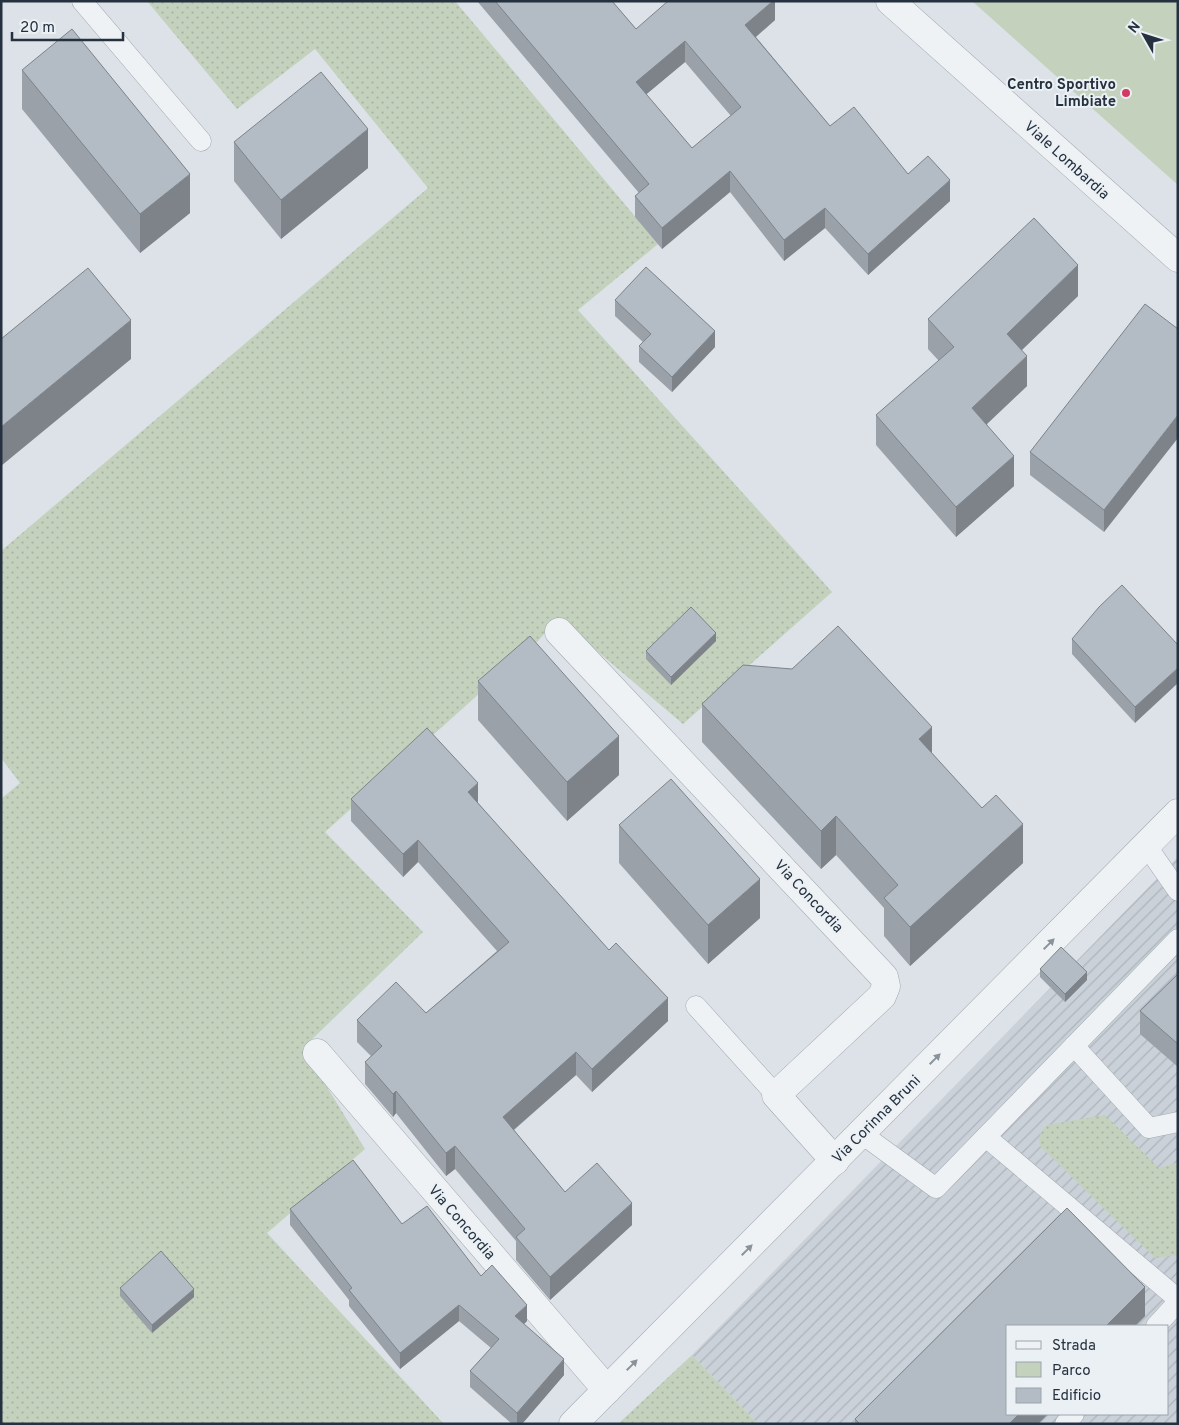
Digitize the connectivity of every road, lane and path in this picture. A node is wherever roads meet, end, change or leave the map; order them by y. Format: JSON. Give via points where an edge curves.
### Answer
{"nodes":[{"id":1,"x":82,"y":1,"type":"edge"},
{"id":2,"x":890,"y":1,"type":"edge"},
{"id":3,"x":200,"y":141,"type":"dead end"},
{"id":4,"x":1178,"y":258,"type":"edge"},
{"id":5,"x":559,"y":632,"type":"dead end"},
{"id":6,"x":1178,"y":813,"type":"edge"},
{"id":7,"x":1146,"y":846,"type":"junction"},
{"id":8,"x":1178,"y":891,"type":"edge"},
{"id":9,"x":1178,"y":939,"type":"edge"},
{"id":10,"x":696,"y":1006,"type":"dead end"},
{"id":11,"x":1074,"y":1046,"type":"junction"},
{"id":12,"x":317,"y":1053,"type":"dead end"},
{"id":13,"x":776,"y":1095,"type":"junction"},
{"id":14,"x":1178,"y":1122,"type":"edge"},
{"id":15,"x":862,"y":1134,"type":"junction"},
{"id":16,"x":986,"y":1136,"type":"junction"},
{"id":17,"x":835,"y":1161,"type":"junction"},
{"id":18,"x":1178,"y":1301,"type":"edge"},
{"id":19,"x":1157,"y":1325,"type":"edge"},
{"id":20,"x":606,"y":1390,"type":"junction"},
{"id":21,"x":573,"y":1424,"type":"edge"}],
"edges":[{"from":1,"to":3,"type":"lane"},
{"from":2,"to":4,"type":"street","name":"Viale Lombardia"},
{"from":5,"to":13,"type":"street","name":"Via Concordia","via":[[884,977],[886,986],[882,996]]},
{"from":6,"to":7,"type":"street","name":"Via Corinna Bruni"},
{"from":7,"to":8,"type":"lane"},
{"from":15,"to":7,"type":"street","name":"Via Corinna Bruni","one_way":true},
{"from":9,"to":11,"type":"lane"},
{"from":10,"to":13,"type":"lane"},
{"from":11,"to":14,"type":"lane","via":[[1149,1128]]},
{"from":11,"to":16,"type":"lane"},
{"from":12,"to":20,"type":"street","name":"Via Concordia"},
{"from":13,"to":17,"type":"street"},
{"from":15,"to":16,"type":"lane","via":[[936,1188]]},
{"from":15,"to":17,"type":"street","name":"Via Corinna Bruni"},
{"from":16,"to":18,"type":"lane"},
{"from":20,"to":17,"type":"street","name":"Via Corinna Bruni","one_way":true},
{"from":18,"to":19,"type":"lane"},
{"from":20,"to":21,"type":"street","name":"Via Corinna Bruni"}]}
